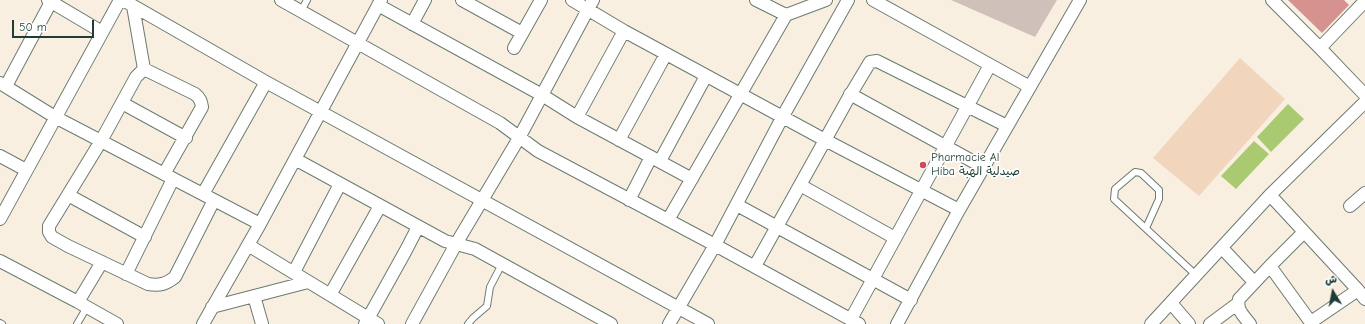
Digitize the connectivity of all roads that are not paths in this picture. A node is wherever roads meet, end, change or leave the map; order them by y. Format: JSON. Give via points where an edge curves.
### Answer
{"nodes":[{"id":1,"x":281,"y":0,"type":"edge"},
{"id":2,"x":307,"y":0,"type":"edge"},
{"id":3,"x":425,"y":0,"type":"edge"},
{"id":4,"x":462,"y":0,"type":"edge"},
{"id":5,"x":541,"y":0,"type":"edge"},
{"id":6,"x":572,"y":0,"type":"edge"},
{"id":7,"x":756,"y":0,"type":"edge"},
{"id":8,"x":826,"y":0,"type":"edge"},
{"id":9,"x":848,"y":0,"type":"edge"},
{"id":10,"x":873,"y":0,"type":"edge"},
{"id":11,"x":1080,"y":0,"type":"edge"},
{"id":12,"x":1272,"y":0,"type":"edge"},
{"id":13,"x":50,"y":1,"type":"edge"},
{"id":14,"x":125,"y":2,"type":"edge"},
{"id":15,"x":379,"y":2,"type":"edge"},
{"id":16,"x":1363,"y":2,"type":"edge"},
{"id":17,"x":590,"y":5,"type":"edge"},
{"id":18,"x":301,"y":11,"type":"junction"},
{"id":19,"x":786,"y":15,"type":"junction"},
{"id":20,"x":412,"y":24,"type":"junction"},
{"id":21,"x":624,"y":31,"type":"junction"},
{"id":22,"x":102,"y":32,"type":"junction"},
{"id":23,"x":522,"y":33,"type":"junction"},
{"id":24,"x":358,"y":42,"type":"junction"},
{"id":25,"x":514,"y":48,"type":"dead end"},
{"id":26,"x":1320,"y":48,"type":"junction"},
{"id":27,"x":666,"y":54,"type":"junction"},
{"id":28,"x":990,"y":65,"type":"junction"},
{"id":29,"x":144,"y":69,"type":"junction"},
{"id":30,"x":706,"y":76,"type":"junction"},
{"id":31,"x":266,"y":82,"type":"junction"},
{"id":32,"x":3,"y":85,"type":"edge"},
{"id":33,"x":1030,"y":87,"type":"junction"},
{"id":34,"x":740,"y":94,"type":"junction"},
{"id":35,"x":850,"y":94,"type":"junction"},
{"id":36,"x":542,"y":95,"type":"junction"},
{"id":37,"x":1365,"y":95,"type":"edge"},
{"id":38,"x":1365,"y":102,"type":"edge"},
{"id":39,"x":122,"y":103,"type":"junction"},
{"id":40,"x":968,"y":106,"type":"junction"},
{"id":41,"x":320,"y":111,"type":"junction"},
{"id":42,"x":783,"y":116,"type":"junction"},
{"id":43,"x":55,"y":117,"type":"junction"},
{"id":44,"x":577,"y":117,"type":"junction"},
{"id":45,"x":1007,"y":126,"type":"junction"},
{"id":46,"x":186,"y":138,"type":"junction"},
{"id":47,"x":519,"y":138,"type":"junction"},
{"id":48,"x":620,"y":140,"type":"junction"},
{"id":49,"x":825,"y":140,"type":"junction"},
{"id":50,"x":101,"y":141,"type":"junction"},
{"id":51,"x":946,"y":146,"type":"junction"},
{"id":52,"x":0,"y":156,"type":"edge"},
{"id":53,"x":295,"y":159,"type":"junction"},
{"id":54,"x":655,"y":159,"type":"junction"},
{"id":55,"x":983,"y":167,"type":"junction"},
{"id":56,"x":26,"y":170,"type":"junction"},
{"id":57,"x":169,"y":176,"type":"junction"},
{"id":58,"x":692,"y":179,"type":"junction"},
{"id":59,"x":340,"y":184,"type":"junction"},
{"id":60,"x":800,"y":185,"type":"junction"},
{"id":61,"x":922,"y":190,"type":"junction"},
{"id":62,"x":1365,"y":192,"type":"edge"},
{"id":63,"x":203,"y":194,"type":"junction"},
{"id":64,"x":68,"y":195,"type":"junction"},
{"id":65,"x":1270,"y":196,"type":"junction"},
{"id":66,"x":214,"y":200,"type":"junction"},
{"id":67,"x":482,"y":200,"type":"junction"},
{"id":68,"x":629,"y":200,"type":"junction"},
{"id":69,"x":737,"y":205,"type":"junction"},
{"id":70,"x":380,"y":206,"type":"junction"},
{"id":71,"x":1350,"y":206,"type":"dead end"},
{"id":72,"x":959,"y":210,"type":"junction"},
{"id":73,"x":0,"y":218,"type":"edge"},
{"id":74,"x":668,"y":220,"type":"junction"},
{"id":75,"x":260,"y":224,"type":"junction"},
{"id":76,"x":418,"y":227,"type":"junction"},
{"id":77,"x":777,"y":227,"type":"junction"},
{"id":78,"x":1146,"y":228,"type":"junction"},
{"id":79,"x":1304,"y":232,"type":"junction"},
{"id":80,"x":145,"y":237,"type":"junction"},
{"id":81,"x":896,"y":238,"type":"junction"},
{"id":82,"x":456,"y":244,"type":"junction"},
{"id":83,"x":715,"y":244,"type":"junction"},
{"id":84,"x":248,"y":245,"type":"junction"},
{"id":85,"x":1222,"y":248,"type":"junction"},
{"id":86,"x":0,"y":261,"type":"edge"},
{"id":87,"x":102,"y":262,"type":"junction"},
{"id":88,"x":502,"y":264,"type":"junction"},
{"id":89,"x":755,"y":266,"type":"junction"},
{"id":90,"x":1270,"y":266,"type":"junction"},
{"id":91,"x":294,"y":272,"type":"junction"},
{"id":92,"x":126,"y":274,"type":"junction"},
{"id":93,"x":1196,"y":274,"type":"junction"},
{"id":94,"x":873,"y":279,"type":"junction"},
{"id":95,"x":308,"y":282,"type":"junction"},
{"id":96,"x":1254,"y":282,"type":"junction"},
{"id":97,"x":330,"y":294,"type":"junction"},
{"id":98,"x":254,"y":296,"type":"junction"},
{"id":99,"x":1363,"y":296,"type":"edge"},
{"id":100,"x":911,"y":300,"type":"junction"},
{"id":101,"x":1171,"y":303,"type":"junction"},
{"id":102,"x":83,"y":304,"type":"junction"},
{"id":103,"x":1237,"y":304,"type":"junction"},
{"id":104,"x":212,"y":307,"type":"junction"},
{"id":105,"x":678,"y":307,"type":"junction"},
{"id":106,"x":370,"y":322,"type":"edge"},
{"id":107,"x":855,"y":322,"type":"edge"},
{"id":108,"x":1311,"y":323,"type":"edge"},
{"id":109,"x":77,"y":324,"type":"edge"},
{"id":110,"x":117,"y":324,"type":"edge"},
{"id":111,"x":202,"y":324,"type":"edge"},
{"id":112,"x":262,"y":324,"type":"edge"},
{"id":113,"x":412,"y":324,"type":"edge"},
{"id":114,"x":468,"y":324,"type":"edge"},
{"id":115,"x":611,"y":324,"type":"edge"},
{"id":116,"x":669,"y":324,"type":"edge"},
{"id":117,"x":708,"y":324,"type":"edge"},
{"id":118,"x":897,"y":324,"type":"edge"},
{"id":119,"x":1151,"y":324,"type":"edge"},
{"id":120,"x":1189,"y":324,"type":"edge"},
{"id":121,"x":1210,"y":324,"type":"edge"},
{"id":122,"x":1250,"y":324,"type":"edge"}],
"edges":[{"from":1,"to":18,"type":"street"},
{"from":2,"to":18,"type":"lane"},
{"from":3,"to":20,"type":"street"},
{"from":4,"to":23,"type":"street"},
{"from":5,"to":23,"type":"street"},
{"from":6,"to":17,"type":"street"},
{"from":7,"to":19,"type":"street"},
{"from":8,"to":19,"type":"street"},
{"from":9,"to":42,"type":"street"},
{"from":10,"to":28,"type":"street"},
{"from":11,"to":33,"type":"street"},
{"from":12,"to":26,"type":"street"},
{"from":13,"to":22,"type":"street"},
{"from":13,"to":32,"type":"street"},
{"from":14,"to":22,"type":"street"},
{"from":14,"to":29,"type":"street"},
{"from":14,"to":31,"type":"street"},
{"from":15,"to":20,"type":"street"},
{"from":15,"to":24,"type":"street"},
{"from":16,"to":26,"type":"street"},
{"from":17,"to":21,"type":"street"},
{"from":17,"to":36,"type":"street"},
{"from":18,"to":24,"type":"street"},
{"from":19,"to":34,"type":"street"},
{"from":20,"to":36,"type":"street"},
{"from":21,"to":27,"type":"street"},
{"from":21,"to":44,"type":"street"},
{"from":22,"to":43,"type":"street"},
{"from":23,"to":25,"type":"street"},
{"from":24,"to":41,"type":"street"},
{"from":24,"to":47,"type":"street","via":[[500,123]]},
{"from":26,"to":37,"type":"street"},
{"from":27,"to":30,"type":"street"},
{"from":27,"to":48,"type":"street"},
{"from":28,"to":33,"type":"street"},
{"from":28,"to":40,"type":"street"},
{"from":29,"to":39,"type":"street","via":[[136,77]]},
{"from":29,"to":46,"type":"street","via":[[199,97],[202,107]]},
{"from":30,"to":34,"type":"street"},
{"from":30,"to":54,"type":"street"},
{"from":31,"to":41,"type":"street"},
{"from":31,"to":63,"type":"street"},
{"from":32,"to":43,"type":"street"},
{"from":33,"to":45,"type":"street"},
{"from":34,"to":42,"type":"street"},
{"from":34,"to":58,"type":"street"},
{"from":35,"to":40,"type":"street","via":[[867,65],[876,61]]},
{"from":35,"to":49,"type":"street"},
{"from":35,"to":51,"type":"street"},
{"from":36,"to":44,"type":"street"},
{"from":36,"to":47,"type":"street"},
{"from":38,"to":65,"type":"street"},
{"from":39,"to":46,"type":"street"},
{"from":39,"to":50,"type":"street"},
{"from":40,"to":45,"type":"street"},
{"from":40,"to":51,"type":"street"},
{"from":41,"to":53,"type":"street"},
{"from":41,"to":67,"type":"street"},
{"from":42,"to":49,"type":"street"},
{"from":42,"to":69,"type":"street"},
{"from":43,"to":50,"type":"street"},
{"from":43,"to":56,"type":"street"},
{"from":44,"to":48,"type":"street"},
{"from":45,"to":55,"type":"street"},
{"from":46,"to":57,"type":"street"},
{"from":47,"to":67,"type":"street"},
{"from":47,"to":68,"type":"street"},
{"from":48,"to":54,"type":"street"},
{"from":49,"to":60,"type":"street"},
{"from":49,"to":61,"type":"street"},
{"from":50,"to":57,"type":"street"},
{"from":50,"to":64,"type":"street"},
{"from":51,"to":55,"type":"street"},
{"from":51,"to":61,"type":"street"},
{"from":52,"to":56,"type":"street"},
{"from":53,"to":59,"type":"street"},
{"from":53,"to":75,"type":"street"},
{"from":54,"to":58,"type":"street"},
{"from":54,"to":68,"type":"street"},
{"from":55,"to":72,"type":"street"},
{"from":56,"to":73,"type":"street"},
{"from":57,"to":63,"type":"street"},
{"from":57,"to":80,"type":"street"},
{"from":58,"to":74,"type":"street"},
{"from":59,"to":70,"type":"street"},
{"from":59,"to":91,"type":"street"},
{"from":60,"to":77,"type":"street"},
{"from":60,"to":81,"type":"street"},
{"from":61,"to":72,"type":"street"},
{"from":61,"to":81,"type":"street"},
{"from":62,"to":71,"type":"street"},
{"from":63,"to":66,"type":"street"},
{"from":64,"to":80,"type":"street"},
{"from":64,"to":87,"type":"street","via":[[49,226],[49,232],[52,237]]},
{"from":65,"to":79,"type":"street"},
{"from":65,"to":85,"type":"street"},
{"from":66,"to":75,"type":"street"},
{"from":66,"to":92,"type":"street","via":[[175,277],[167,284],[148,284]]},
{"from":67,"to":82,"type":"street"},
{"from":67,"to":105,"type":"street"},
{"from":68,"to":74,"type":"street"},
{"from":69,"to":77,"type":"street"},
{"from":69,"to":83,"type":"street"},
{"from":70,"to":76,"type":"street"},
{"from":70,"to":97,"type":"street"},
{"from":72,"to":100,"type":"street"},
{"from":74,"to":83,"type":"street"},
{"from":75,"to":84,"type":"street"},
{"from":76,"to":82,"type":"street","via":[[444,241]]},
{"from":76,"to":106,"type":"street"},
{"from":77,"to":89,"type":"street"},
{"from":77,"to":94,"type":"street"},
{"from":78,"to":78,"type":"lane","via":[[1114,199],[1115,189],[1135,172],[1141,173],[1159,190],[1159,199]]},
{"from":78,"to":93,"type":"lane"},
{"from":79,"to":90,"type":"street"},
{"from":79,"to":99,"type":"street"},
{"from":80,"to":92,"type":"street"},
{"from":81,"to":94,"type":"street"},
{"from":82,"to":88,"type":"street","via":[[476,249]]},
{"from":82,"to":113,"type":"street"},
{"from":83,"to":89,"type":"street"},
{"from":83,"to":105,"type":"street"},
{"from":84,"to":91,"type":"street"},
{"from":84,"to":104,"type":"street"},
{"from":85,"to":93,"type":"street"},
{"from":85,"to":96,"type":"street"},
{"from":86,"to":102,"type":"street"},
{"from":87,"to":92,"type":"street"},
{"from":87,"to":102,"type":"street"},
{"from":88,"to":114,"type":"lane","via":[[490,287],[487,306]]},
{"from":88,"to":115,"type":"street"},
{"from":89,"to":107,"type":"street"},
{"from":90,"to":96,"type":"street"},
{"from":90,"to":108,"type":"street"},
{"from":91,"to":95,"type":"street"},
{"from":93,"to":101,"type":"street"},
{"from":94,"to":100,"type":"street"},
{"from":94,"to":107,"type":"street"},
{"from":95,"to":97,"type":"street"},
{"from":95,"to":98,"type":"street"},
{"from":96,"to":103,"type":"street"},
{"from":97,"to":106,"type":"street"},
{"from":98,"to":104,"type":"street"},
{"from":98,"to":112,"type":"street"},
{"from":99,"to":108,"type":"street"},
{"from":100,"to":118,"type":"street"},
{"from":101,"to":119,"type":"street"},
{"from":101,"to":120,"type":"street"},
{"from":102,"to":109,"type":"lane"},
{"from":102,"to":110,"type":"street"},
{"from":103,"to":121,"type":"street"},
{"from":103,"to":122,"type":"street"},
{"from":104,"to":111,"type":"street"},
{"from":105,"to":116,"type":"street"},
{"from":105,"to":117,"type":"street"}]}
